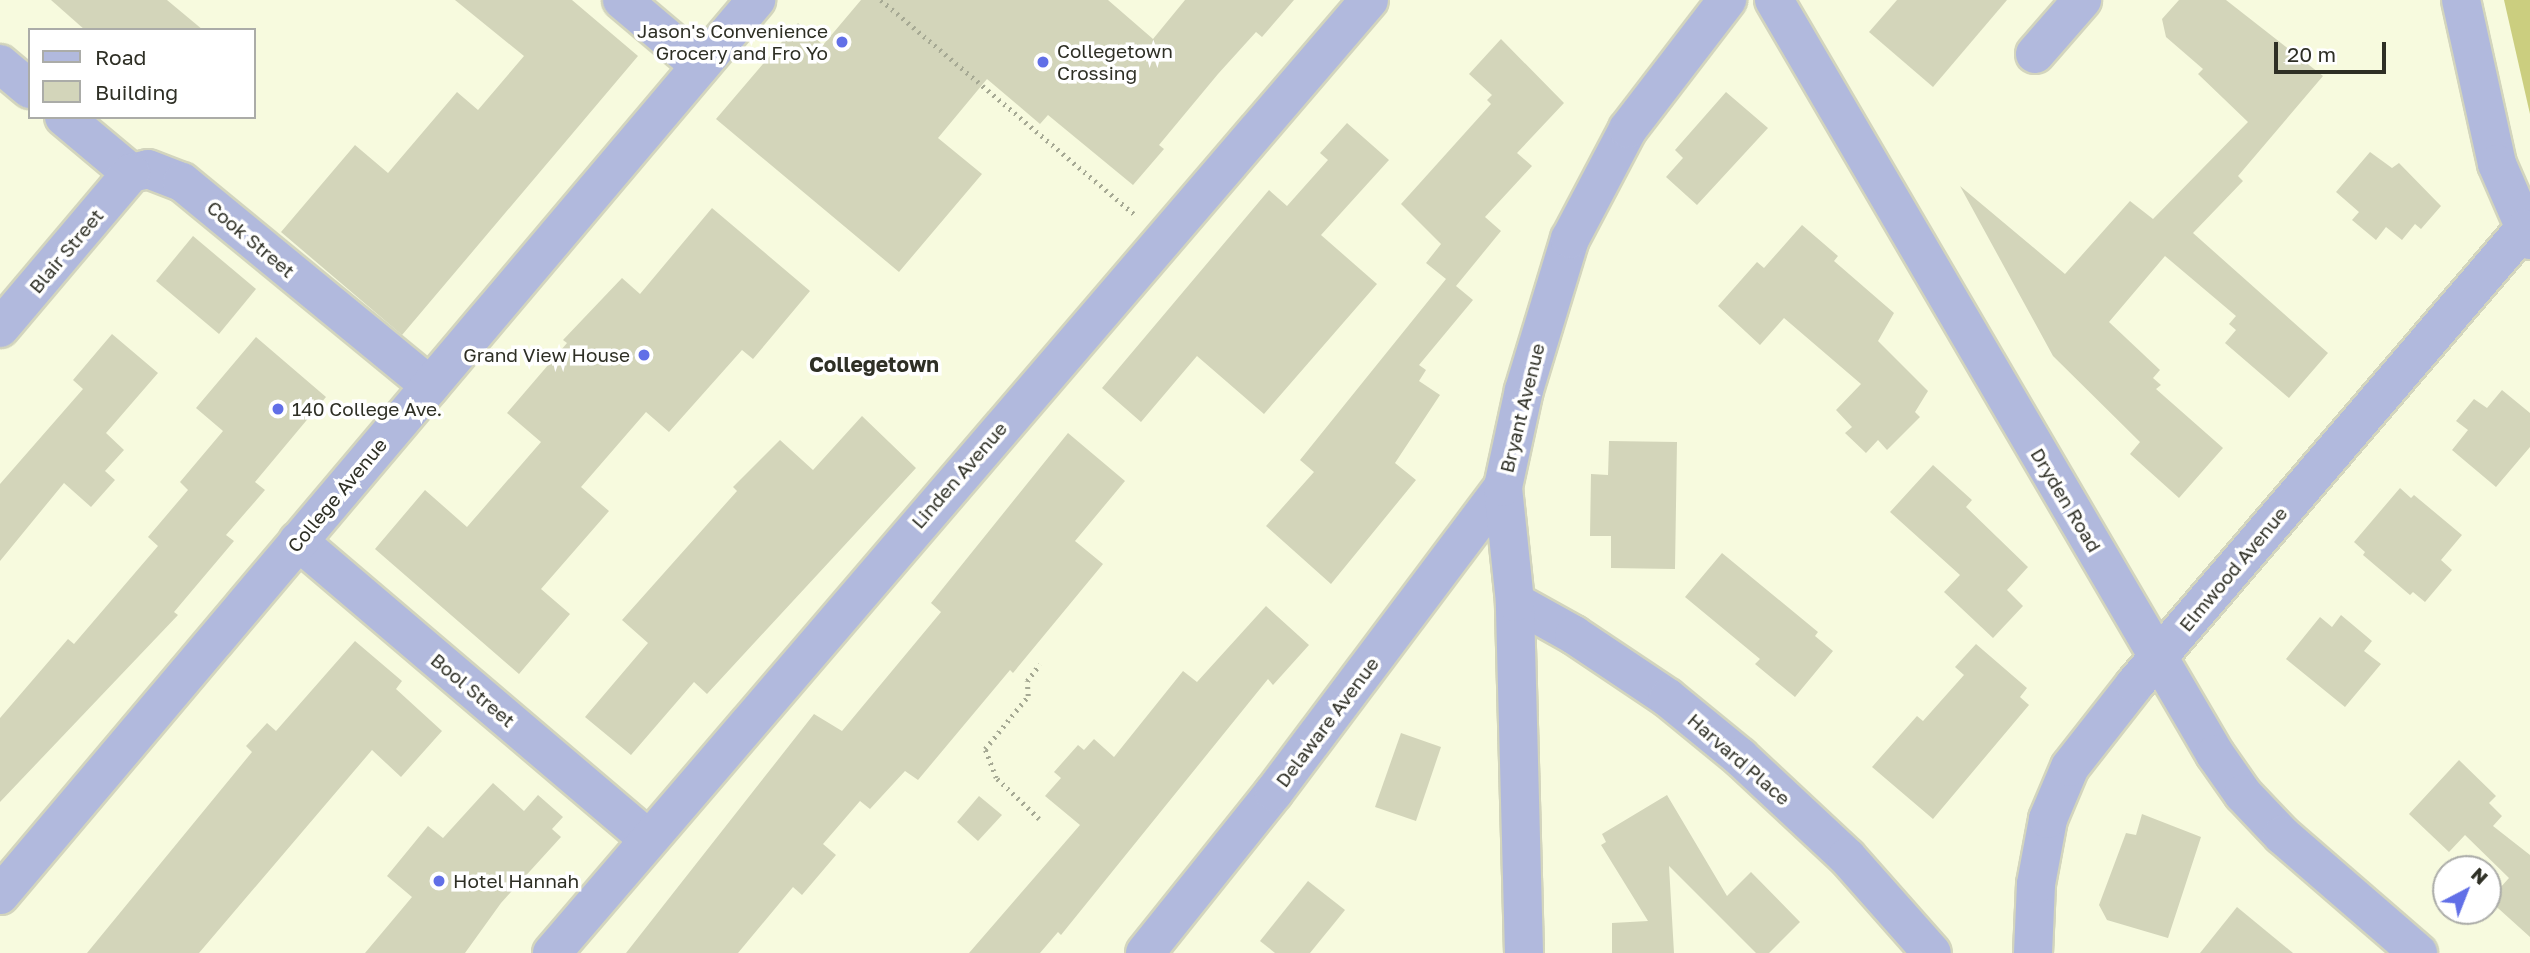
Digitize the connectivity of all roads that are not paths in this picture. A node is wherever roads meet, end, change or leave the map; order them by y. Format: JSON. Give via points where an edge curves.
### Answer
{"nodes":[{"id":1,"x":622,"y":0,"type":"edge"},
{"id":2,"x":756,"y":0,"type":"edge"},
{"id":3,"x":1369,"y":0,"type":"edge"},
{"id":4,"x":1727,"y":0,"type":"edge"},
{"id":5,"x":1774,"y":0,"type":"edge"},
{"id":6,"x":2082,"y":0,"type":"edge"},
{"id":7,"x":2461,"y":0,"type":"edge"},
{"id":8,"x":2035,"y":54,"type":"dead end"},
{"id":9,"x":0,"y":64,"type":"edge"},
{"id":10,"x":701,"y":66,"type":"junction"},
{"id":11,"x":28,"y":87,"type":"edge"},
{"id":12,"x":66,"y":119,"type":"edge"},
{"id":13,"x":131,"y":173,"type":"junction"},
{"id":14,"x":2527,"y":234,"type":"edge"},
{"id":15,"x":0,"y":328,"type":"edge"},
{"id":16,"x":430,"y":386,"type":"junction"},
{"id":17,"x":1503,"y":487,"type":"junction"},
{"id":18,"x":298,"y":541,"type":"junction"},
{"id":19,"x":1515,"y":602,"type":"junction"},
{"id":20,"x":2159,"y":657,"type":"junction"},
{"id":21,"x":648,"y":838,"type":"junction"},
{"id":22,"x":0,"y":895,"type":"edge"},
{"id":23,"x":552,"y":953,"type":"edge"},
{"id":24,"x":1145,"y":953,"type":"edge"},
{"id":25,"x":1524,"y":953,"type":"edge"},
{"id":26,"x":1932,"y":953,"type":"edge"},
{"id":27,"x":2033,"y":953,"type":"edge"},
{"id":28,"x":2418,"y":953,"type":"edge"}],
"edges":[{"from":1,"to":10,"type":"street"},
{"from":2,"to":10,"type":"street","name":"College Avenue"},
{"from":3,"to":21,"type":"street","name":"Linden Avenue"},
{"from":4,"to":17,"type":"street","name":"Bryant Avenue","via":[[1628,129],[1570,239],[1524,390]]},
{"from":5,"to":20,"type":"street","name":"Dryden Road"},
{"from":6,"to":8,"type":"street"},
{"from":7,"to":14,"type":"street","via":[[2497,164]]},
{"from":9,"to":11,"type":"street"},
{"from":10,"to":16,"type":"street","name":"College Avenue"},
{"from":12,"to":13,"type":"street"},
{"from":13,"to":15,"type":"street","name":"Blair Street"},
{"from":13,"to":16,"type":"street","name":"Cook Street","via":[[156,170],[182,181]]},
{"from":14,"to":20,"type":"street","name":"Elmwood Avenue"},
{"from":16,"to":18,"type":"street","name":"College Avenue"},
{"from":17,"to":19,"type":"street","name":"Bryant Avenue"},
{"from":17,"to":24,"type":"street","name":"Delaware Avenue","via":[[1274,792]]},
{"from":18,"to":21,"type":"street","name":"Bool Street"},
{"from":18,"to":22,"type":"street","name":"College Avenue"},
{"from":19,"to":25,"type":"street","name":"Bryant Avenue"},
{"from":19,"to":26,"type":"street","name":"Harvard Place","via":[[1668,698],[1740,757],[1847,857]]},
{"from":20,"to":27,"type":"street","name":"Elmwood Avenue","via":[[2092,735],[2060,788],[2048,819],[2036,884]]},
{"from":20,"to":28,"type":"street","name":"Dryden Road","via":[[2243,794],[2282,835]]},
{"from":21,"to":23,"type":"street","name":"Linden Avenue"}]}
